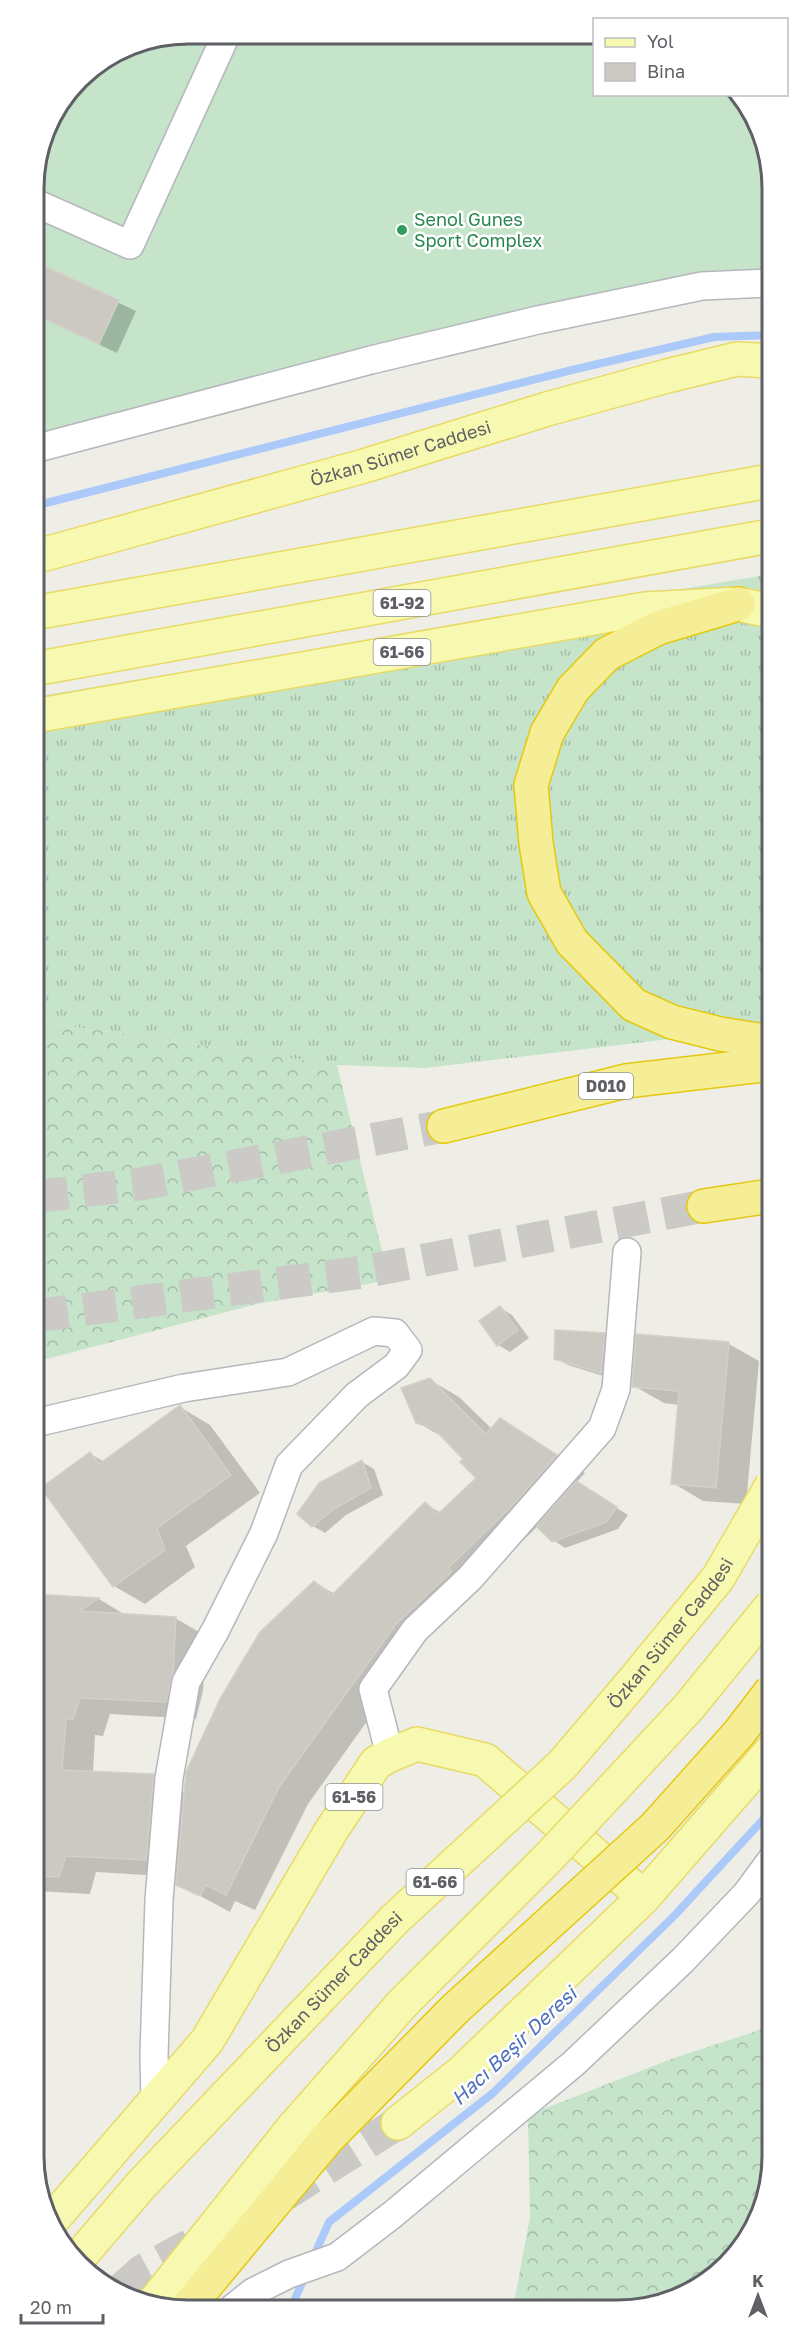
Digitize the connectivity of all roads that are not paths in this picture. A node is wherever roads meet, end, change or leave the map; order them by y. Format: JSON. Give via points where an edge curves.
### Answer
{"nodes":[{"id":1,"x":222,"y":44,"type":"edge"},
{"id":2,"x":44,"y":207,"type":"edge"},
{"id":3,"x":762,"y":283,"type":"edge"},
{"id":4,"x":762,"y":361,"type":"edge"},
{"id":5,"x":44,"y":445,"type":"edge"},
{"id":6,"x":762,"y":482,"type":"edge"},
{"id":7,"x":762,"y":538,"type":"edge"},
{"id":8,"x":44,"y":555,"type":"edge"},
{"id":9,"x":738,"y":604,"type":"junction"},
{"id":10,"x":762,"y":609,"type":"edge"},
{"id":11,"x":44,"y":611,"type":"edge"},
{"id":12,"x":44,"y":667,"type":"edge"},
{"id":13,"x":44,"y":714,"type":"edge"},
{"id":14,"x":762,"y":1041,"type":"edge"},
{"id":15,"x":762,"y":1065,"type":"edge"},
{"id":16,"x":444,"y":1126,"type":"tunnel mouth"},
{"id":17,"x":762,"y":1197,"type":"edge"},
{"id":18,"x":704,"y":1206,"type":"tunnel mouth"},
{"id":19,"x":627,"y":1252,"type":"dead end"},
{"id":20,"x":44,"y":1421,"type":"edge"},
{"id":21,"x":762,"y":1502,"type":"edge"},
{"id":22,"x":762,"y":1617,"type":"edge"},
{"id":23,"x":762,"y":1703,"type":"edge"},
{"id":24,"x":390,"y":1755,"type":"junction"},
{"id":25,"x":762,"y":1761,"type":"edge"},
{"id":26,"x":762,"y":1873,"type":"edge"},
{"id":27,"x":644,"y":1897,"type":"junction"},
{"id":28,"x":155,"y":2101,"type":"junction"},
{"id":29,"x":398,"y":2123,"type":"tunnel mouth"},
{"id":30,"x":56,"y":2216,"type":"edge"},
{"id":31,"x":82,"y":2254,"type":"edge"},
{"id":32,"x":158,"y":2298,"type":"edge"},
{"id":33,"x":193,"y":2301,"type":"edge"},
{"id":34,"x":242,"y":2301,"type":"edge"}],
"edges":[{"from":1,"to":2,"type":"street","via":[[130,245]]},
{"from":3,"to":5,"type":"street","via":[[702,286],[538,320]]},
{"from":4,"to":8,"type":"main road","name":"Özkan Sümer Caddesi","via":[[737,359],[666,375],[364,466]]},
{"from":6,"to":11,"type":"main road"},
{"from":7,"to":12,"type":"main road","number":"61-92"},
{"from":9,"to":10,"type":"main road","number":"61-66"},
{"from":9,"to":13,"type":"main road","number":"61-66","via":[[645,609]]},
{"from":9,"to":14,"type":"highway","via":[[658,628],[607,654],[573,689],[547,733],[531,784],[544,893],[572,942],[634,1005],[672,1022]]},
{"from":15,"to":16,"type":"highway","number":"D010","via":[[626,1081]]},
{"from":17,"to":18,"type":"highway"},
{"from":19,"to":24,"type":"street","via":[[616,1389],[602,1428],[470,1578],[415,1630],[373,1689]]},
{"from":20,"to":28,"type":"street","via":[[184,1388],[288,1372],[374,1331],[395,1333],[408,1350],[396,1366],[357,1395],[289,1465],[264,1533],[186,1682],[169,1778],[159,1900]]},
{"from":21,"to":31,"type":"main road","name":"Özkan Sümer Caddesi","number":"61-66","bridge":true,"via":[[718,1578],[562,1765],[395,1919],[141,2185]]},
{"from":22,"to":32,"type":"main road","bridge":true,"via":[[680,1716],[550,1856],[403,2003],[301,2119]]},
{"from":23,"to":33,"type":"highway","bridge":true,"via":[[655,1827],[455,2009],[327,2139]]},
{"from":24,"to":27,"type":"main road","number":"61-56","via":[[417,1744],[485,1761]]},
{"from":24,"to":28,"type":"main road","number":"61-56","via":[[376,1763],[331,1831],[207,2042]]},
{"from":25,"to":27,"type":"main road"},
{"from":26,"to":34,"type":"street","via":[[683,1960],[573,2064],[392,2215],[337,2257],[289,2274]]},
{"from":27,"to":29,"type":"main road","via":[[462,2072]]},
{"from":28,"to":30,"type":"main road","number":"61-56"}]}
